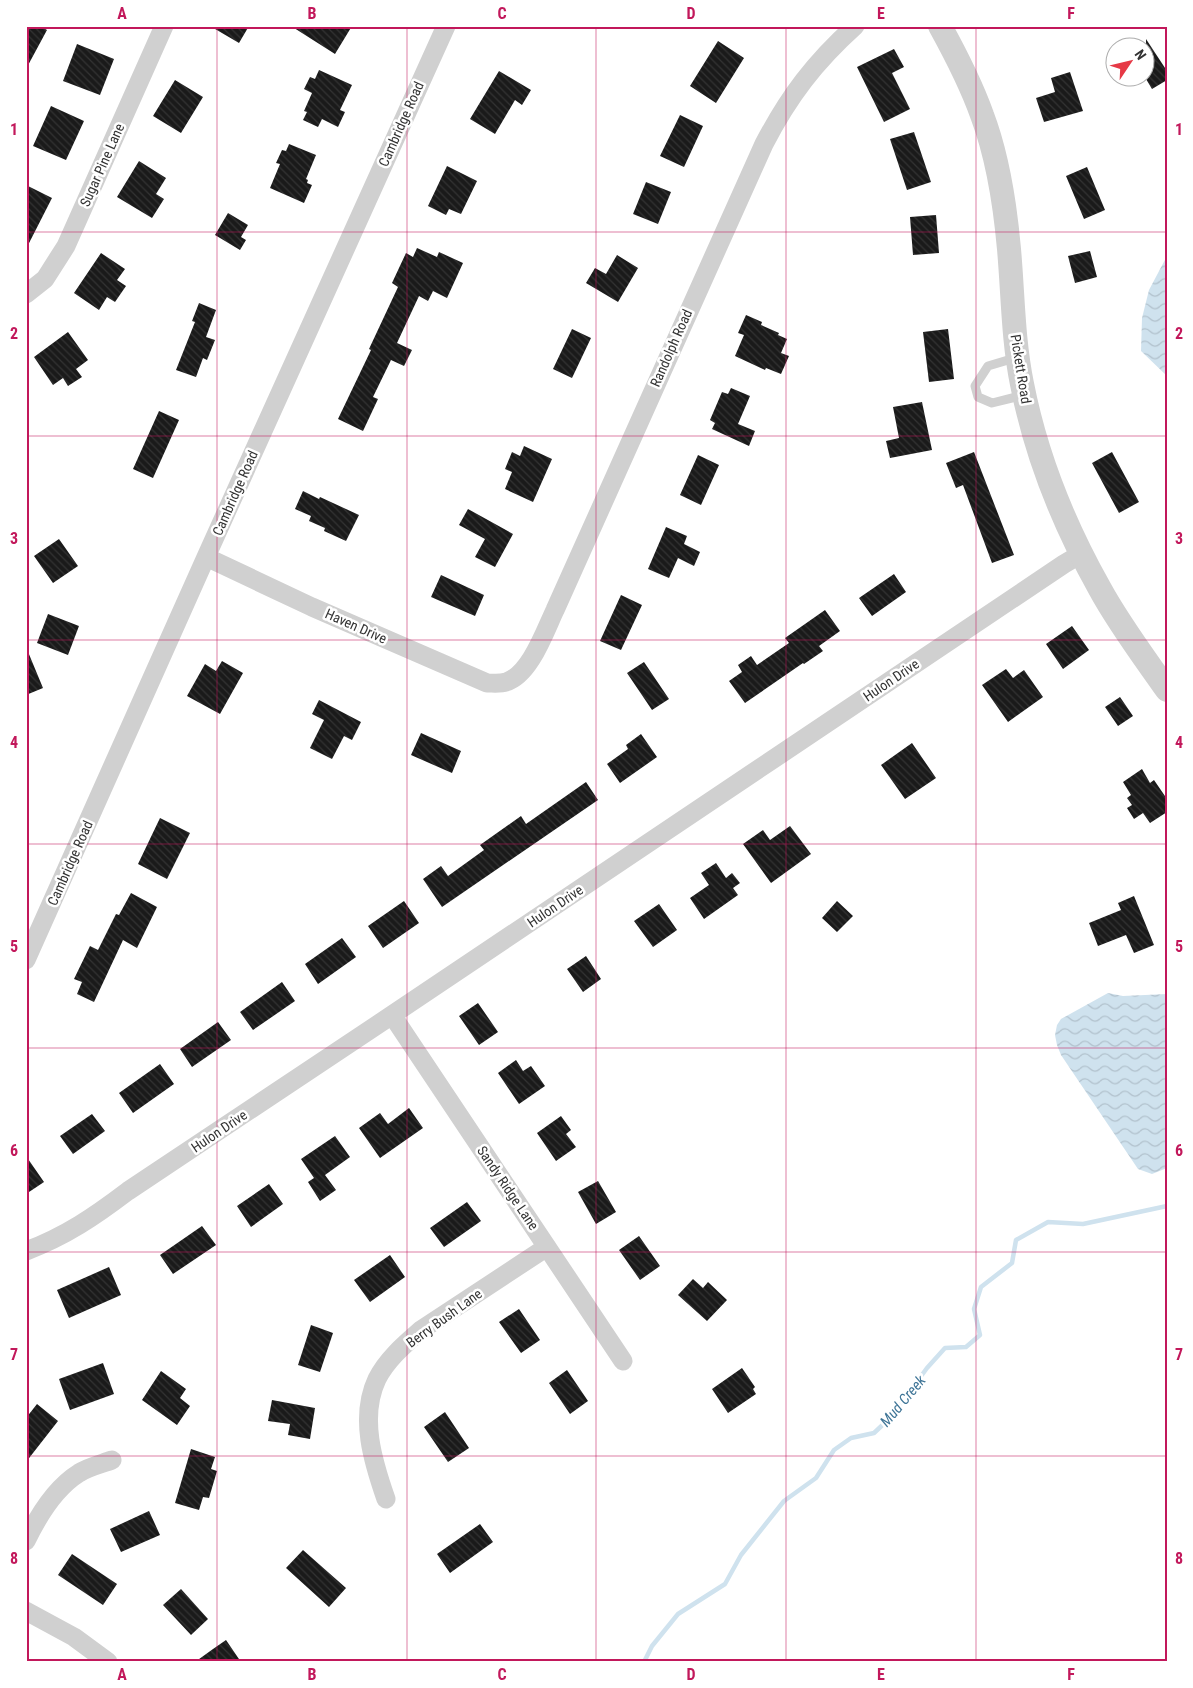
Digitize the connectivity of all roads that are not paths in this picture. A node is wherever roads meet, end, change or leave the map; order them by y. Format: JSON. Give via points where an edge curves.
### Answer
{"nodes":[{"id":1,"x":164,"y":26,"type":"edge"},
{"id":2,"x":446,"y":26,"type":"edge"},
{"id":3,"x":855,"y":26,"type":"edge"},
{"id":4,"x":940,"y":26,"type":"edge"},
{"id":5,"x":26,"y":294,"type":"edge"},
{"id":6,"x":1018,"y":357,"type":"junction"},
{"id":7,"x":1024,"y":395,"type":"junction"},
{"id":8,"x":1081,"y":554,"type":"junction"},
{"id":9,"x":206,"y":557,"type":"junction"},
{"id":10,"x":1163,"y":677,"type":"edge"},
{"id":11,"x":508,"y":682,"type":"joint"},
{"id":12,"x":26,"y":960,"type":"edge"},
{"id":13,"x":392,"y":1015,"type":"junction"},
{"id":14,"x":547,"y":1247,"type":"junction"},
{"id":15,"x":26,"y":1251,"type":"edge"},
{"id":16,"x":623,"y":1361,"type":"dead end"},
{"id":17,"x":112,"y":1460,"type":"dead end"},
{"id":18,"x":386,"y":1499,"type":"dead end"},
{"id":19,"x":26,"y":1540,"type":"edge"},
{"id":20,"x":26,"y":1611,"type":"edge"},
{"id":21,"x":108,"y":1662,"type":"edge"}],
"edges":[{"from":1,"to":5,"type":"street","name":"Sugar Pine Lane","via":[[66,246],[45,279]]},
{"from":2,"to":9,"type":"street","name":"Cambridge Road"},
{"from":3,"to":11,"type":"street","name":"Randolph Road","via":[[797,88],[764,144],[538,646],[524,669]]},
{"from":4,"to":6,"type":"street","name":"Pickett Road","via":[[973,91],[993,150],[1009,248]]},
{"from":6,"to":7,"type":"street","name":"Pickett Road"},
{"from":6,"to":7,"type":"lane","via":[[988,366],[975,386],[978,397],[992,403]]},
{"from":7,"to":8,"type":"street","name":"Pickett Road","via":[[1041,459]]},
{"from":8,"to":10,"type":"street","name":"Pickett Road","via":[[1108,603]]},
{"from":8,"to":13,"type":"street","name":"Hulon Drive"},
{"from":9,"to":11,"type":"street","name":"Haven Drive","via":[[486,683]]},
{"from":9,"to":12,"type":"street","name":"Cambridge Road"},
{"from":13,"to":14,"type":"street","name":"Sandy Ridge Lane"},
{"from":13,"to":15,"type":"street","name":"Hulon Drive","via":[[68,1233]]},
{"from":14,"to":16,"type":"street","name":"Sandy Ridge Lane"},
{"from":14,"to":18,"type":"street","name":"Berry Bush Lane","via":[[421,1330],[382,1372],[373,1391],[370,1440],[373,1461]]},
{"from":17,"to":19,"type":"street","via":[[80,1472],[64,1484],[46,1506]]},
{"from":20,"to":21,"type":"street","via":[[74,1637]]}]}
